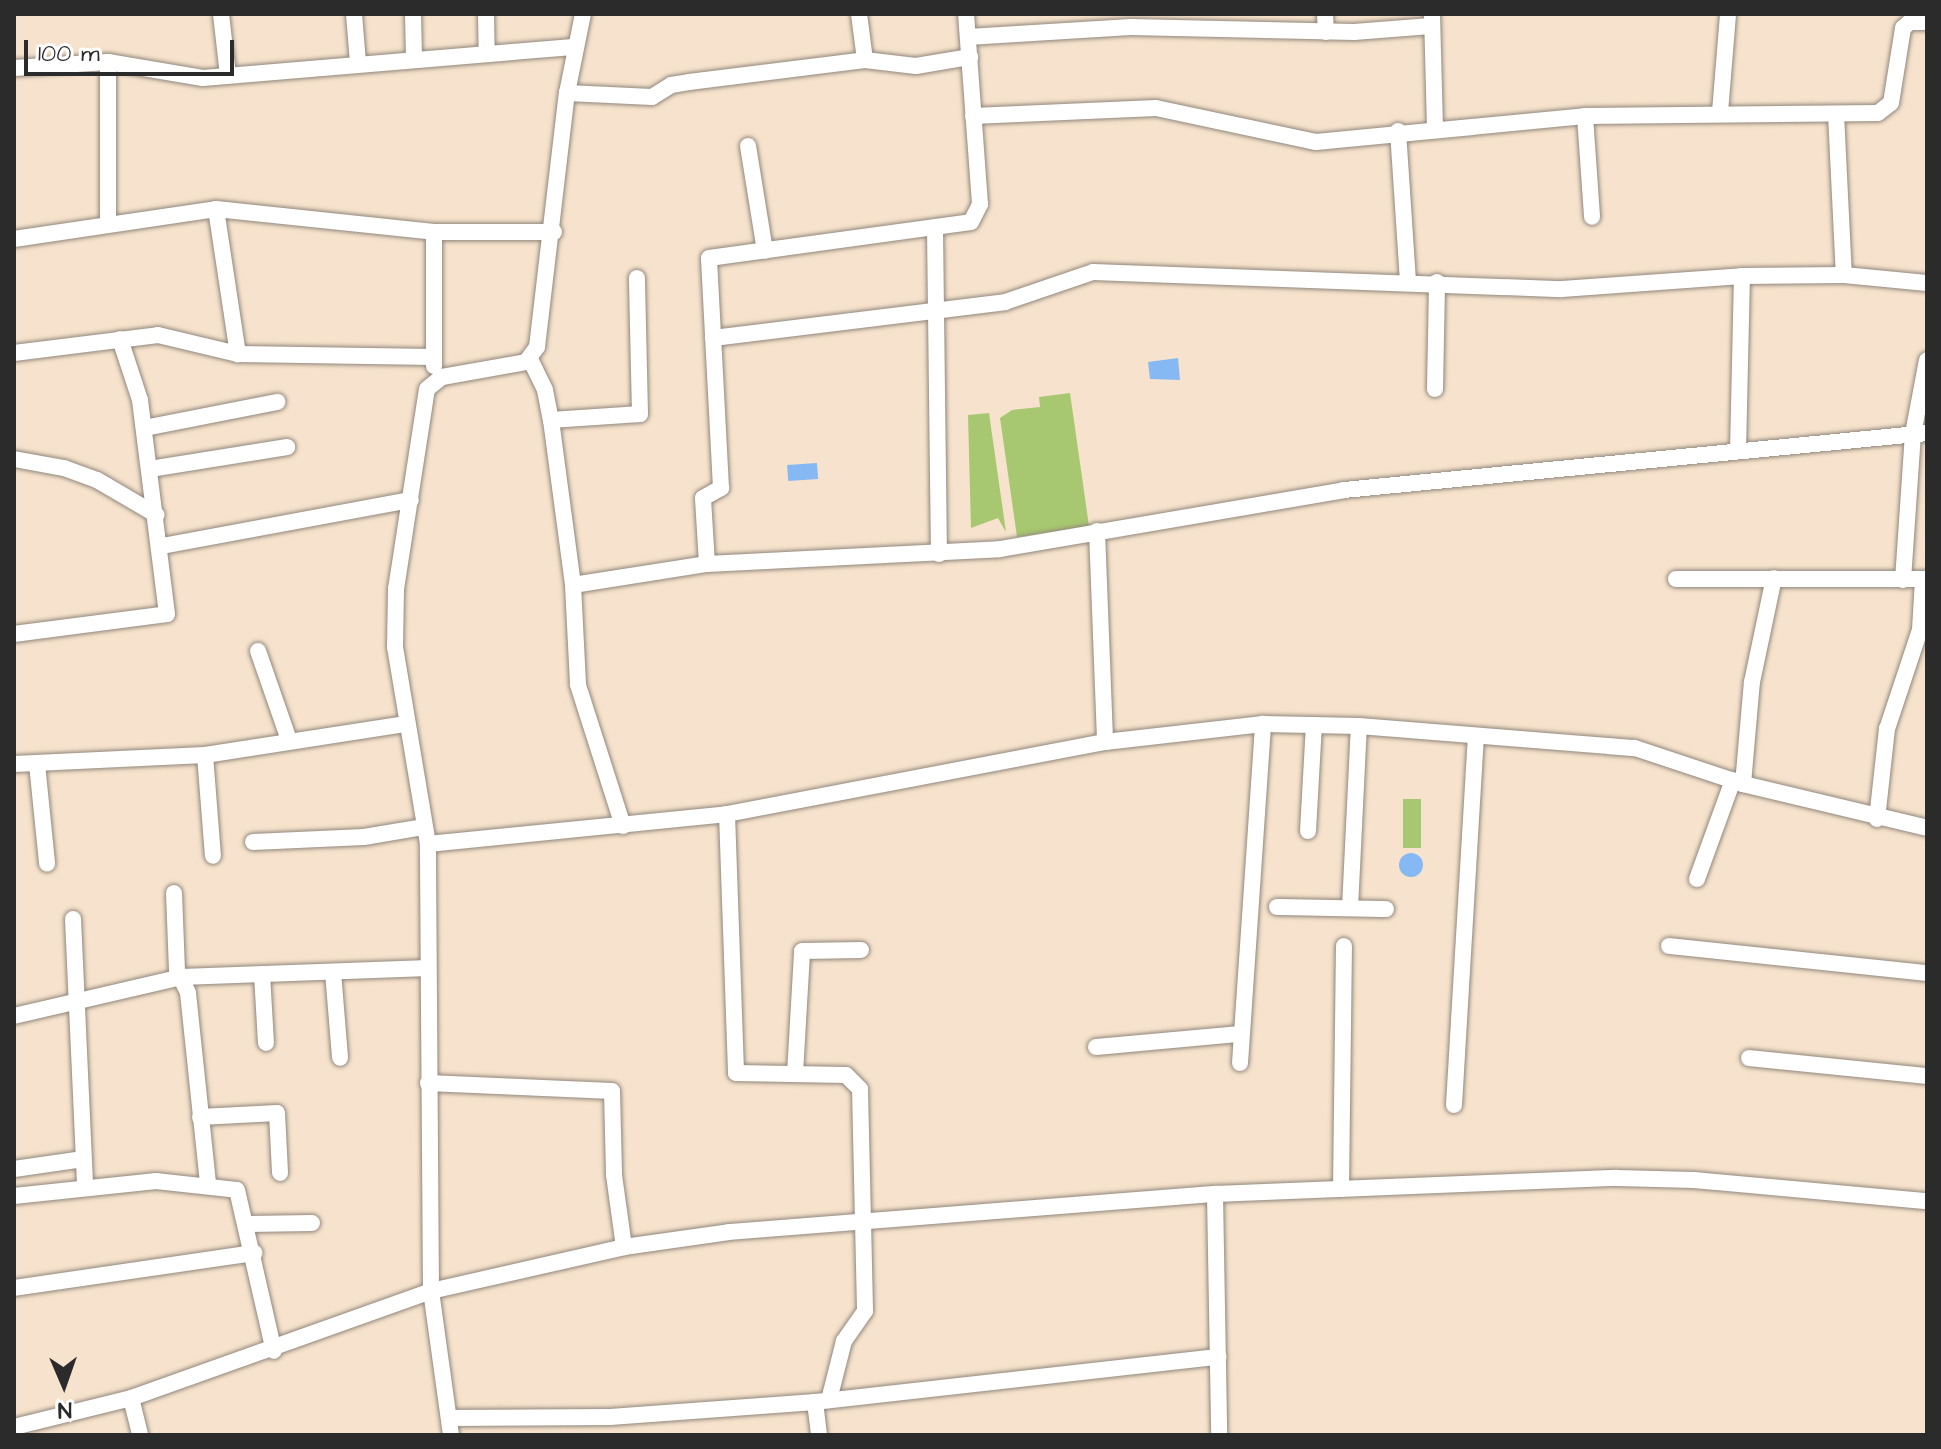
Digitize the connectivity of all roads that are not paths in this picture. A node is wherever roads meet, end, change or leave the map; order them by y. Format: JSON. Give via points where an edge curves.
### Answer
{"nodes":[{"id":1,"x":221,"y":14,"type":"edge"},
{"id":2,"x":354,"y":14,"type":"edge"},
{"id":3,"x":413,"y":14,"type":"edge"},
{"id":4,"x":486,"y":14,"type":"edge"},
{"id":5,"x":583,"y":14,"type":"edge"},
{"id":6,"x":859,"y":14,"type":"edge"},
{"id":7,"x":966,"y":14,"type":"edge"},
{"id":8,"x":1325,"y":14,"type":"edge"},
{"id":9,"x":1728,"y":14,"type":"edge"},
{"id":10,"x":1130,"y":20,"type":"edge"},
{"id":11,"x":1431,"y":20,"type":"edge"},
{"id":12,"x":1927,"y":22,"type":"edge"},
{"id":13,"x":1326,"y":32,"type":"junction"},
{"id":14,"x":968,"y":37,"type":"junction"},
{"id":15,"x":573,"y":47,"type":"junction"},
{"id":16,"x":487,"y":53,"type":"junction"},
{"id":17,"x":970,"y":57,"type":"junction"},
{"id":18,"x":414,"y":59,"type":"junction"},
{"id":19,"x":865,"y":60,"type":"junction"},
{"id":20,"x":108,"y":62,"type":"junction"},
{"id":21,"x":358,"y":63,"type":"junction"},
{"id":22,"x":14,"y":68,"type":"edge"},
{"id":23,"x":228,"y":75,"type":"junction"},
{"id":24,"x":567,"y":93,"type":"junction"},
{"id":25,"x":1720,"y":112,"type":"junction"},
{"id":26,"x":1836,"y":114,"type":"junction"},
{"id":27,"x":973,"y":116,"type":"junction"},
{"id":28,"x":1585,"y":116,"type":"junction"},
{"id":29,"x":1435,"y":128,"type":"junction"},
{"id":30,"x":1398,"y":131,"type":"junction"},
{"id":31,"x":748,"y":146,"type":"dead end"},
{"id":32,"x":216,"y":209,"type":"junction"},
{"id":33,"x":1592,"y":217,"type":"dead end"},
{"id":34,"x":108,"y":221,"type":"junction"},
{"id":35,"x":935,"y":229,"type":"junction"},
{"id":36,"x":434,"y":232,"type":"junction"},
{"id":37,"x":554,"y":232,"type":"junction"},
{"id":38,"x":14,"y":239,"type":"edge"},
{"id":39,"x":765,"y":251,"type":"junction"},
{"id":40,"x":1844,"y":275,"type":"junction"},
{"id":41,"x":1742,"y":276,"type":"junction"},
{"id":42,"x":637,"y":278,"type":"dead end"},
{"id":43,"x":1408,"y":280,"type":"junction"},
{"id":44,"x":1437,"y":282,"type":"junction"},
{"id":45,"x":1927,"y":283,"type":"edge"},
{"id":46,"x":940,"y":312,"type":"junction"},
{"id":47,"x":713,"y":338,"type":"junction"},
{"id":48,"x":120,"y":339,"type":"junction"},
{"id":49,"x":14,"y":353,"type":"edge"},
{"id":50,"x":238,"y":354,"type":"junction"},
{"id":51,"x":433,"y":357,"type":"junction"},
{"id":52,"x":530,"y":359,"type":"junction"},
{"id":53,"x":1927,"y":360,"type":"edge"},
{"id":54,"x":437,"y":378,"type":"junction"},
{"id":55,"x":1435,"y":389,"type":"dead end"},
{"id":56,"x":277,"y":402,"type":"dead end"},
{"id":57,"x":551,"y":420,"type":"junction"},
{"id":58,"x":144,"y":428,"type":"junction"},
{"id":59,"x":1920,"y":434,"type":"edge"},
{"id":60,"x":287,"y":447,"type":"dead end"},
{"id":61,"x":1738,"y":451,"type":"junction"},
{"id":62,"x":14,"y":459,"type":"edge"},
{"id":63,"x":150,"y":469,"type":"junction"},
{"id":64,"x":411,"y":500,"type":"junction"},
{"id":65,"x":157,"y":515,"type":"junction"},
{"id":66,"x":1097,"y":531,"type":"junction"},
{"id":67,"x":162,"y":546,"type":"junction"},
{"id":68,"x":939,"y":554,"type":"junction"},
{"id":69,"x":707,"y":564,"type":"junction"},
{"id":70,"x":1774,"y":578,"type":"junction"},
{"id":71,"x":1676,"y":579,"type":"dead end"},
{"id":72,"x":1925,"y":579,"type":"edge"},
{"id":73,"x":1903,"y":580,"type":"junction"},
{"id":74,"x":573,"y":585,"type":"junction"},
{"id":75,"x":14,"y":634,"type":"edge"},
{"id":76,"x":258,"y":651,"type":"dead end"},
{"id":77,"x":405,"y":724,"type":"junction"},
{"id":78,"x":1263,"y":724,"type":"junction"},
{"id":79,"x":1314,"y":725,"type":"junction"},
{"id":80,"x":1359,"y":726,"type":"junction"},
{"id":81,"x":1476,"y":737,"type":"junction"},
{"id":82,"x":289,"y":740,"type":"junction"},
{"id":83,"x":1105,"y":742,"type":"junction"},
{"id":84,"x":205,"y":755,"type":"junction"},
{"id":85,"x":14,"y":764,"type":"edge"},
{"id":86,"x":37,"y":764,"type":"junction"},
{"id":87,"x":1738,"y":782,"type":"junction"},
{"id":88,"x":727,"y":814,"type":"junction"},
{"id":89,"x":1877,"y":819,"type":"junction"},
{"id":90,"x":623,"y":826,"type":"junction"},
{"id":91,"x":1927,"y":828,"type":"edge"},
{"id":92,"x":1308,"y":831,"type":"dead end"},
{"id":93,"x":426,"y":835,"type":"junction"},
{"id":94,"x":253,"y":842,"type":"dead end"},
{"id":95,"x":213,"y":856,"type":"dead end"},
{"id":96,"x":47,"y":863,"type":"dead end"},
{"id":97,"x":1697,"y":879,"type":"dead end"},
{"id":98,"x":174,"y":893,"type":"dead end"},
{"id":99,"x":1277,"y":907,"type":"dead end"},
{"id":100,"x":1350,"y":908,"type":"junction"},
{"id":101,"x":1386,"y":909,"type":"dead end"},
{"id":102,"x":73,"y":919,"type":"dead end"},
{"id":103,"x":1344,"y":946,"type":"dead end"},
{"id":104,"x":1669,"y":946,"type":"dead end"},
{"id":105,"x":861,"y":950,"type":"dead end"},
{"id":106,"x":428,"y":968,"type":"junction"},
{"id":107,"x":333,"y":972,"type":"junction"},
{"id":108,"x":1927,"y":973,"type":"edge"},
{"id":109,"x":262,"y":974,"type":"junction"},
{"id":110,"x":182,"y":977,"type":"junction"},
{"id":111,"x":73,"y":1005,"type":"junction"},
{"id":112,"x":14,"y":1016,"type":"edge"},
{"id":113,"x":1240,"y":1034,"type":"junction"},
{"id":114,"x":266,"y":1043,"type":"dead end"},
{"id":115,"x":1096,"y":1047,"type":"dead end"},
{"id":116,"x":340,"y":1058,"type":"dead end"},
{"id":117,"x":1749,"y":1058,"type":"dead end"},
{"id":118,"x":1240,"y":1063,"type":"dead end"},
{"id":119,"x":795,"y":1074,"type":"junction"},
{"id":120,"x":1927,"y":1076,"type":"edge"},
{"id":121,"x":428,"y":1083,"type":"junction"},
{"id":122,"x":1454,"y":1105,"type":"dead end"},
{"id":123,"x":200,"y":1117,"type":"junction"},
{"id":124,"x":83,"y":1159,"type":"junction"},
{"id":125,"x":14,"y":1169,"type":"edge"},
{"id":126,"x":280,"y":1173,"type":"dead end"},
{"id":127,"x":208,"y":1184,"type":"junction"},
{"id":128,"x":85,"y":1186,"type":"junction"},
{"id":129,"x":1341,"y":1189,"type":"junction"},
{"id":130,"x":1215,"y":1194,"type":"junction"},
{"id":131,"x":14,"y":1196,"type":"edge"},
{"id":132,"x":1927,"y":1201,"type":"edge"},
{"id":133,"x":866,"y":1219,"type":"junction"},
{"id":134,"x":312,"y":1223,"type":"dead end"},
{"id":135,"x":248,"y":1224,"type":"junction"},
{"id":136,"x":624,"y":1247,"type":"junction"},
{"id":137,"x":254,"y":1253,"type":"junction"},
{"id":138,"x":14,"y":1288,"type":"edge"},
{"id":139,"x":431,"y":1291,"type":"junction"},
{"id":140,"x":274,"y":1351,"type":"junction"},
{"id":141,"x":1219,"y":1357,"type":"junction"},
{"id":142,"x":131,"y":1398,"type":"junction"},
{"id":143,"x":822,"y":1401,"type":"junction"},
{"id":144,"x":14,"y":1427,"type":"edge"},
{"id":145,"x":450,"y":1427,"type":"edge"},
{"id":146,"x":140,"y":1435,"type":"edge"},
{"id":147,"x":819,"y":1435,"type":"edge"},
{"id":148,"x":1219,"y":1435,"type":"edge"}],
"edges":[{"from":1,"to":23,"type":"street"},
{"from":2,"to":21,"type":"street"},
{"from":3,"to":18,"type":"street"},
{"from":4,"to":16,"type":"street"},
{"from":5,"to":15,"type":"street"},
{"from":6,"to":19,"type":"street"},
{"from":7,"to":14,"type":"street"},
{"from":8,"to":13,"type":"street"},
{"from":9,"to":25,"type":"street"},
{"from":10,"to":13,"type":"street"},
{"from":10,"to":14,"type":"street"},
{"from":11,"to":13,"type":"street"},
{"from":11,"to":29,"type":"street"},
{"from":12,"to":26,"type":"street","via":[[1910,22],[1903,28],[1886,110]]},
{"from":14,"to":17,"type":"street"},
{"from":15,"to":16,"type":"street"},
{"from":15,"to":24,"type":"street"},
{"from":16,"to":18,"type":"street"},
{"from":17,"to":19,"type":"street","via":[[916,66]]},
{"from":17,"to":27,"type":"street"},
{"from":18,"to":21,"type":"street"},
{"from":19,"to":24,"type":"street","via":[[671,85],[652,97]]},
{"from":20,"to":22,"type":"street"},
{"from":20,"to":23,"type":"street","via":[[182,77]]},
{"from":20,"to":34,"type":"street"},
{"from":21,"to":23,"type":"street"},
{"from":24,"to":37,"type":"street"},
{"from":25,"to":26,"type":"street"},
{"from":25,"to":28,"type":"street"},
{"from":26,"to":40,"type":"street"},
{"from":27,"to":30,"type":"street","via":[[1156,108],[1295,141],[1347,141]]},
{"from":27,"to":35,"type":"street","via":[[978,214],[966,224]]},
{"from":28,"to":29,"type":"street"},
{"from":28,"to":33,"type":"street"},
{"from":29,"to":30,"type":"street"},
{"from":30,"to":43,"type":"street"},
{"from":31,"to":39,"type":"street"},
{"from":32,"to":34,"type":"street"},
{"from":32,"to":36,"type":"street"},
{"from":32,"to":50,"type":"street"},
{"from":34,"to":38,"type":"street"},
{"from":35,"to":39,"type":"street"},
{"from":35,"to":46,"type":"street"},
{"from":36,"to":37,"type":"street"},
{"from":36,"to":51,"type":"street"},
{"from":37,"to":52,"type":"street","via":[[537,347]]},
{"from":39,"to":47,"type":"street","via":[[709,258]]},
{"from":40,"to":41,"type":"street"},
{"from":40,"to":45,"type":"street"},
{"from":41,"to":44,"type":"street","via":[[1581,289]]},
{"from":41,"to":61,"type":"street"},
{"from":42,"to":57,"type":"street","via":[[640,414]]},
{"from":43,"to":44,"type":"street"},
{"from":43,"to":46,"type":"street","via":[[1093,272],[1032,295]]},
{"from":44,"to":55,"type":"street"},
{"from":46,"to":47,"type":"street"},
{"from":46,"to":68,"type":"street","via":[[935,396]]},
{"from":47,"to":69,"type":"street","via":[[721,488],[703,498]]},
{"from":48,"to":49,"type":"street"},
{"from":48,"to":50,"type":"street","via":[[171,336]]},
{"from":48,"to":58,"type":"street"},
{"from":50,"to":51,"type":"street"},
{"from":51,"to":54,"type":"street"},
{"from":52,"to":54,"type":"street"},
{"from":52,"to":57,"type":"street","via":[[545,390]]},
{"from":53,"to":59,"type":"street"},
{"from":54,"to":64,"type":"street","via":[[425,395]]},
{"from":56,"to":58,"type":"street"},
{"from":57,"to":74,"type":"street"},
{"from":58,"to":63,"type":"street"},
{"from":59,"to":61,"type":"street"},
{"from":59,"to":73,"type":"street"},
{"from":60,"to":63,"type":"street"},
{"from":61,"to":66,"type":"street","via":[[1344,490]]},
{"from":62,"to":65,"type":"street","via":[[97,480]]},
{"from":63,"to":65,"type":"street"},
{"from":64,"to":67,"type":"street"},
{"from":64,"to":77,"type":"street","via":[[396,589],[395,647]]},
{"from":65,"to":67,"type":"street"},
{"from":66,"to":68,"type":"street"},
{"from":66,"to":83,"type":"street"},
{"from":67,"to":75,"type":"street","via":[[167,614]]},
{"from":68,"to":69,"type":"street","via":[[876,552]]},
{"from":69,"to":74,"type":"street"},
{"from":70,"to":71,"type":"street"},
{"from":70,"to":73,"type":"street"},
{"from":70,"to":87,"type":"street"},
{"from":72,"to":73,"type":"street"},
{"from":72,"to":89,"type":"street","via":[[1918,640],[1887,729]]},
{"from":74,"to":90,"type":"street","via":[[578,685]]},
{"from":76,"to":82,"type":"street"},
{"from":77,"to":82,"type":"street"},
{"from":77,"to":93,"type":"street"},
{"from":78,"to":79,"type":"street"},
{"from":78,"to":83,"type":"street"},
{"from":78,"to":113,"type":"street"},
{"from":79,"to":80,"type":"street"},
{"from":79,"to":92,"type":"street"},
{"from":80,"to":81,"type":"street"},
{"from":80,"to":100,"type":"street"},
{"from":81,"to":87,"type":"street","via":[[1635,748]]},
{"from":81,"to":122,"type":"street"},
{"from":82,"to":84,"type":"street"},
{"from":83,"to":88,"type":"street"},
{"from":84,"to":86,"type":"street"},
{"from":84,"to":95,"type":"street"},
{"from":85,"to":86,"type":"street"},
{"from":86,"to":96,"type":"street"},
{"from":87,"to":89,"type":"street"},
{"from":87,"to":97,"type":"street"},
{"from":88,"to":90,"type":"street"},
{"from":88,"to":119,"type":"street","via":[[736,1073]]},
{"from":89,"to":91,"type":"street"},
{"from":90,"to":93,"type":"street"},
{"from":93,"to":94,"type":"street"},
{"from":93,"to":106,"type":"street"},
{"from":98,"to":110,"type":"street","via":[[177,970]]},
{"from":99,"to":100,"type":"street"},
{"from":100,"to":101,"type":"street"},
{"from":102,"to":111,"type":"street"},
{"from":103,"to":129,"type":"street"},
{"from":104,"to":108,"type":"street"},
{"from":105,"to":119,"type":"street","via":[[802,951]]},
{"from":106,"to":107,"type":"street"},
{"from":106,"to":121,"type":"street"},
{"from":107,"to":109,"type":"street"},
{"from":107,"to":116,"type":"street"},
{"from":109,"to":110,"type":"street"},
{"from":109,"to":114,"type":"street"},
{"from":110,"to":111,"type":"street"},
{"from":110,"to":123,"type":"street"},
{"from":111,"to":112,"type":"street"},
{"from":111,"to":124,"type":"street"},
{"from":113,"to":115,"type":"street"},
{"from":113,"to":118,"type":"street"},
{"from":117,"to":120,"type":"street"},
{"from":119,"to":133,"type":"street","via":[[846,1075],[858,1084]]},
{"from":121,"to":136,"type":"street","via":[[609,1088],[614,1095],[614,1175]]},
{"from":121,"to":139,"type":"street"},
{"from":123,"to":126,"type":"street","via":[[277,1113]]},
{"from":123,"to":127,"type":"street"},
{"from":124,"to":125,"type":"street"},
{"from":124,"to":128,"type":"street"},
{"from":127,"to":128,"type":"street"},
{"from":127,"to":135,"type":"street","via":[[241,1194]]},
{"from":128,"to":131,"type":"street"},
{"from":129,"to":130,"type":"street"},
{"from":129,"to":132,"type":"street","via":[[1679,1179]]},
{"from":130,"to":133,"type":"street"},
{"from":130,"to":141,"type":"street"},
{"from":133,"to":136,"type":"street"},
{"from":133,"to":143,"type":"street","via":[[865,1311],[844,1341]]},
{"from":134,"to":135,"type":"street"},
{"from":135,"to":137,"type":"street"},
{"from":136,"to":139,"type":"street"},
{"from":137,"to":138,"type":"street"},
{"from":137,"to":140,"type":"street"},
{"from":139,"to":140,"type":"street"},
{"from":139,"to":145,"type":"street"},
{"from":140,"to":142,"type":"street"},
{"from":141,"to":143,"type":"street"},
{"from":141,"to":148,"type":"street"},
{"from":142,"to":144,"type":"street"},
{"from":142,"to":146,"type":"street"},
{"from":143,"to":145,"type":"street"},
{"from":143,"to":147,"type":"street"}]}
